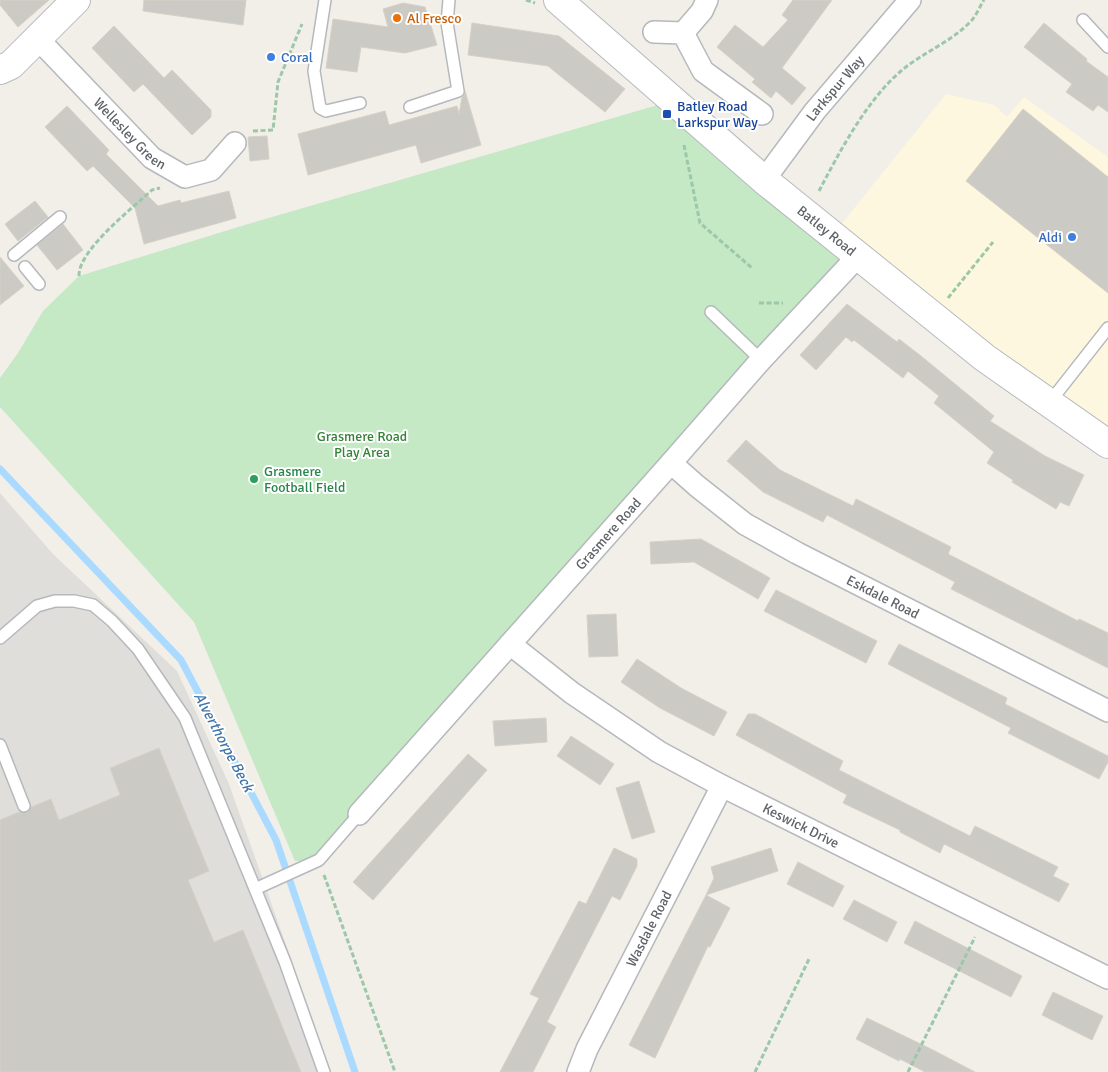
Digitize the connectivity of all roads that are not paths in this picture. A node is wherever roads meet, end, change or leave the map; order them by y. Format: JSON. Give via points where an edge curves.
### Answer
{"nodes":[{"id":1,"x":325,"y":0,"type":"edge"},
{"id":2,"x":449,"y":0,"type":"edge"},
{"id":3,"x":558,"y":0,"type":"edge"},
{"id":4,"x":707,"y":0,"type":"edge"},
{"id":5,"x":910,"y":0,"type":"edge"},
{"id":6,"x":68,"y":3,"type":"edge"},
{"id":7,"x":1083,"y":20,"type":"dead end"},
{"id":8,"x":654,"y":32,"type":"dead end"},
{"id":9,"x":683,"y":33,"type":"junction"},
{"id":10,"x":38,"y":39,"type":"junction"},
{"id":11,"x":1108,"y":47,"type":"edge"},
{"id":12,"x":0,"y":70,"type":"edge"},
{"id":13,"x":360,"y":103,"type":"dead end"},
{"id":14,"x":410,"y":107,"type":"dead end"},
{"id":15,"x":762,"y":114,"type":"dead end"},
{"id":16,"x":235,"y":142,"type":"road end"},
{"id":17,"x":764,"y":180,"type":"junction"},
{"id":18,"x":60,"y":218,"type":"dead end"},
{"id":19,"x":14,"y":255,"type":"dead end"},
{"id":20,"x":859,"y":255,"type":"junction"},
{"id":21,"x":25,"y":268,"type":"dead end"},
{"id":22,"x":39,"y":284,"type":"dead end"},
{"id":23,"x":711,"y":312,"type":"dead end"},
{"id":24,"x":1108,"y":328,"type":"edge"},
{"id":25,"x":761,"y":360,"type":"junction"},
{"id":26,"x":1049,"y":402,"type":"junction"},
{"id":27,"x":1108,"y":444,"type":"edge"},
{"id":28,"x":672,"y":463,"type":"junction"},
{"id":29,"x":0,"y":638,"type":"edge"},
{"id":30,"x":510,"y":644,"type":"junction"},
{"id":31,"x":1108,"y":711,"type":"edge"},
{"id":32,"x":0,"y":745,"type":"edge"},
{"id":33,"x":722,"y":786,"type":"junction"},
{"id":34,"x":24,"y":806,"type":"dead end"},
{"id":35,"x":359,"y":814,"type":"joint"},
{"id":36,"x":255,"y":889,"type":"junction"},
{"id":37,"x":1108,"y":978,"type":"edge"},
{"id":38,"x":324,"y":1072,"type":"edge"},
{"id":39,"x":578,"y":1072,"type":"edge"}],
"edges":[{"from":1,"to":13,"type":"lane","via":[[314,71],[320,108],[326,111]]},
{"from":2,"to":14,"type":"lane","via":[[447,23],[458,91]]},
{"from":3,"to":17,"type":"street","name":"Batley Road"},
{"from":4,"to":9,"type":"street"},
{"from":5,"to":17,"type":"street","name":"Larkspur Way","via":[[815,111]]},
{"from":6,"to":10,"type":"street"},
{"from":7,"to":11,"type":"lane"},
{"from":8,"to":9,"type":"street"},
{"from":9,"to":15,"type":"street","via":[[703,72]]},
{"from":10,"to":12,"type":"street"},
{"from":10,"to":16,"type":"street","name":"Wellesley Green","via":[[152,158],[185,177],[211,170]]},
{"from":17,"to":20,"type":"street","name":"Batley Road"},
{"from":18,"to":19,"type":"lane"},
{"from":20,"to":25,"type":"street","name":"Grasmere Road"},
{"from":20,"to":26,"type":"street","name":"Batley Road","via":[[985,358]]},
{"from":21,"to":22,"type":"lane"},
{"from":23,"to":25,"type":"lane"},
{"from":24,"to":26,"type":"lane"},
{"from":25,"to":28,"type":"street","name":"Grasmere Road"},
{"from":26,"to":27,"type":"street","name":"Batley Road"},
{"from":28,"to":30,"type":"street","name":"Grasmere Road"},
{"from":28,"to":31,"type":"street","name":"Eskdale Road","via":[[745,524],[762,534]]},
{"from":29,"to":36,"type":"lane","via":[[37,606],[55,601],[93,605],[112,621],[138,649],[185,718]]},
{"from":30,"to":33,"type":"street","name":"Keswick Drive","via":[[572,693],[651,747]]},
{"from":30,"to":35,"type":"street","name":"Grasmere Road"},
{"from":32,"to":34,"type":"lane"},
{"from":33,"to":37,"type":"street","name":"Keswick Drive"},
{"from":33,"to":39,"type":"street","name":"Wasdale Road"},
{"from":35,"to":36,"type":"lane","via":[[319,860]]},
{"from":36,"to":38,"type":"lane"}]}
